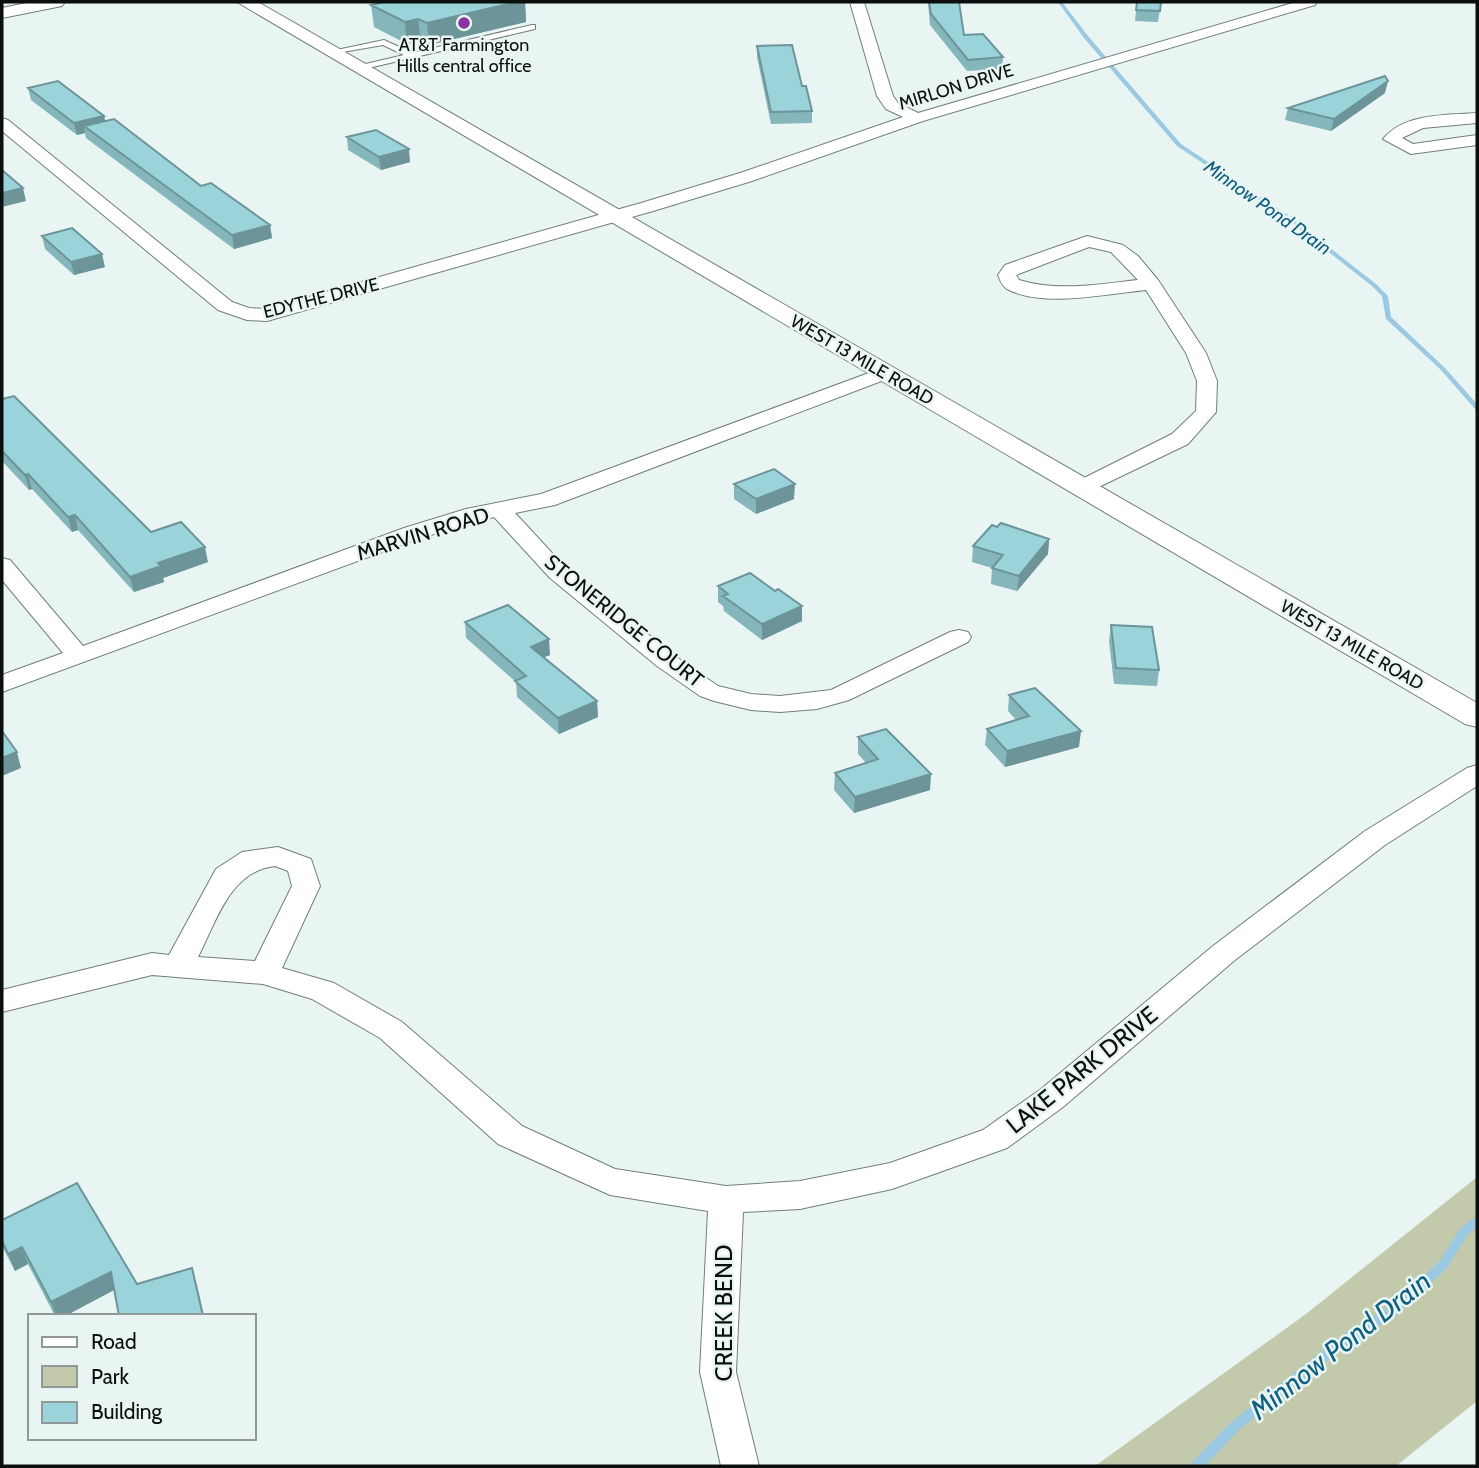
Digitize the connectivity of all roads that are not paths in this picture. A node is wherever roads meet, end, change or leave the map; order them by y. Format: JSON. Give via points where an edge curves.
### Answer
{"nodes":[{"id":1,"x":56,"y":2,"type":"edge"},
{"id":2,"x":246,"y":2,"type":"edge"},
{"id":3,"x":857,"y":2,"type":"edge"},
{"id":4,"x":1254,"y":2,"type":"edge"},
{"id":5,"x":1310,"y":2,"type":"edge"},
{"id":6,"x":1295,"y":6,"type":"junction"},
{"id":7,"x":2,"y":13,"type":"edge"},
{"id":8,"x":532,"y":27,"type":"dead end"},
{"id":9,"x":331,"y":52,"type":"junction"},
{"id":10,"x":411,"y":56,"type":"junction"},
{"id":11,"x":360,"y":68,"type":"junction"},
{"id":12,"x":917,"y":118,"type":"junction"},
{"id":13,"x":1477,"y":118,"type":"edge"},
{"id":14,"x":2,"y":123,"type":"edge"},
{"id":15,"x":1477,"y":139,"type":"edge"},
{"id":16,"x":614,"y":216,"type":"junction"},
{"id":17,"x":1152,"y":284,"type":"junction"},
{"id":18,"x":885,"y":373,"type":"junction"},
{"id":19,"x":1082,"y":488,"type":"junction"},
{"id":20,"x":501,"y":510,"type":"junction"},
{"id":21,"x":2,"y":565,"type":"edge"},
{"id":22,"x":959,"y":638,"type":"dead end"},
{"id":23,"x":79,"y":656,"type":"junction"},
{"id":24,"x":2,"y":684,"type":"edge"},
{"id":25,"x":1477,"y":718,"type":"edge"},
{"id":26,"x":1477,"y":774,"type":"edge"},
{"id":27,"x":178,"y":966,"type":"junction"},
{"id":28,"x":264,"y":973,"type":"junction"},
{"id":29,"x":2,"y":1001,"type":"edge"},
{"id":30,"x":726,"y":1199,"type":"junction"},
{"id":31,"x":740,"y":1466,"type":"edge"}],
"edges":[{"from":1,"to":7,"type":"street"},
{"from":2,"to":9,"type":"street","name":"WEST 13 MILE ROAD"},
{"from":3,"to":12,"type":"street","via":[[885,96],[892,106]]},
{"from":4,"to":6,"type":"street"},
{"from":5,"to":6,"type":"street","name":"MIRLON DRIVE"},
{"from":6,"to":12,"type":"street","name":"MIRLON DRIVE","via":[[1240,17]]},
{"from":8,"to":10,"type":"lane"},
{"from":9,"to":10,"type":"lane","via":[[384,42]]},
{"from":9,"to":11,"type":"street","name":"WEST 13 MILE ROAD"},
{"from":10,"to":11,"type":"lane"},
{"from":11,"to":16,"type":"street","name":"WEST 13 MILE ROAD"},
{"from":12,"to":16,"type":"street","name":"MIRLON DRIVE","via":[[746,177]]},
{"from":13,"to":15,"type":"street","via":[[1416,126],[1398,131],[1391,139],[1411,149]]},
{"from":14,"to":16,"type":"street","name":"EDYTHE DRIVE","via":[[225,306],[247,314],[291,310]]},
{"from":16,"to":18,"type":"street","name":"WEST 13 MILE ROAD"},
{"from":17,"to":17,"type":"street","via":[[1124,251],[1103,241],[1076,244],[1007,275],[1011,284],[1045,292]]},
{"from":17,"to":19,"type":"street","via":[[1196,353],[1207,381],[1206,412],[1180,439]]},
{"from":18,"to":19,"type":"street","name":"WEST 13 MILE ROAD"},
{"from":18,"to":20,"type":"street","name":"MARVIN ROAD","via":[[547,500]]},
{"from":19,"to":25,"type":"street","name":"WEST 13 MILE ROAD"},
{"from":20,"to":22,"type":"street","name":"STONERIDGE COURT","via":[[558,573],[666,661],[723,696],[780,704],[817,701],[840,695]]},
{"from":20,"to":23,"type":"street","name":"MARVIN ROAD","via":[[412,533]]},
{"from":21,"to":23,"type":"street"},
{"from":23,"to":24,"type":"street","name":"MARVIN ROAD"},
{"from":26,"to":30,"type":"street","name":"LAKE PARK DRIVE","via":[[1375,838],[1223,953],[1052,1098],[995,1139],[892,1176],[800,1195]]},
{"from":27,"to":28,"type":"street","name":"LAKE PARK DRIVE"},
{"from":27,"to":28,"type":"street","via":[[226,876],[252,859],[278,856],[301,866],[306,886]]},
{"from":27,"to":29,"type":"street","name":"LAKE PARK DRIVE","via":[[152,964]]},
{"from":28,"to":30,"type":"street","name":"LAKE PARK DRIVE","via":[[323,991],[391,1030],[509,1135],[610,1182]]},
{"from":30,"to":31,"type":"street","name":"CREEK BEND","via":[[718,1372]]}]}
